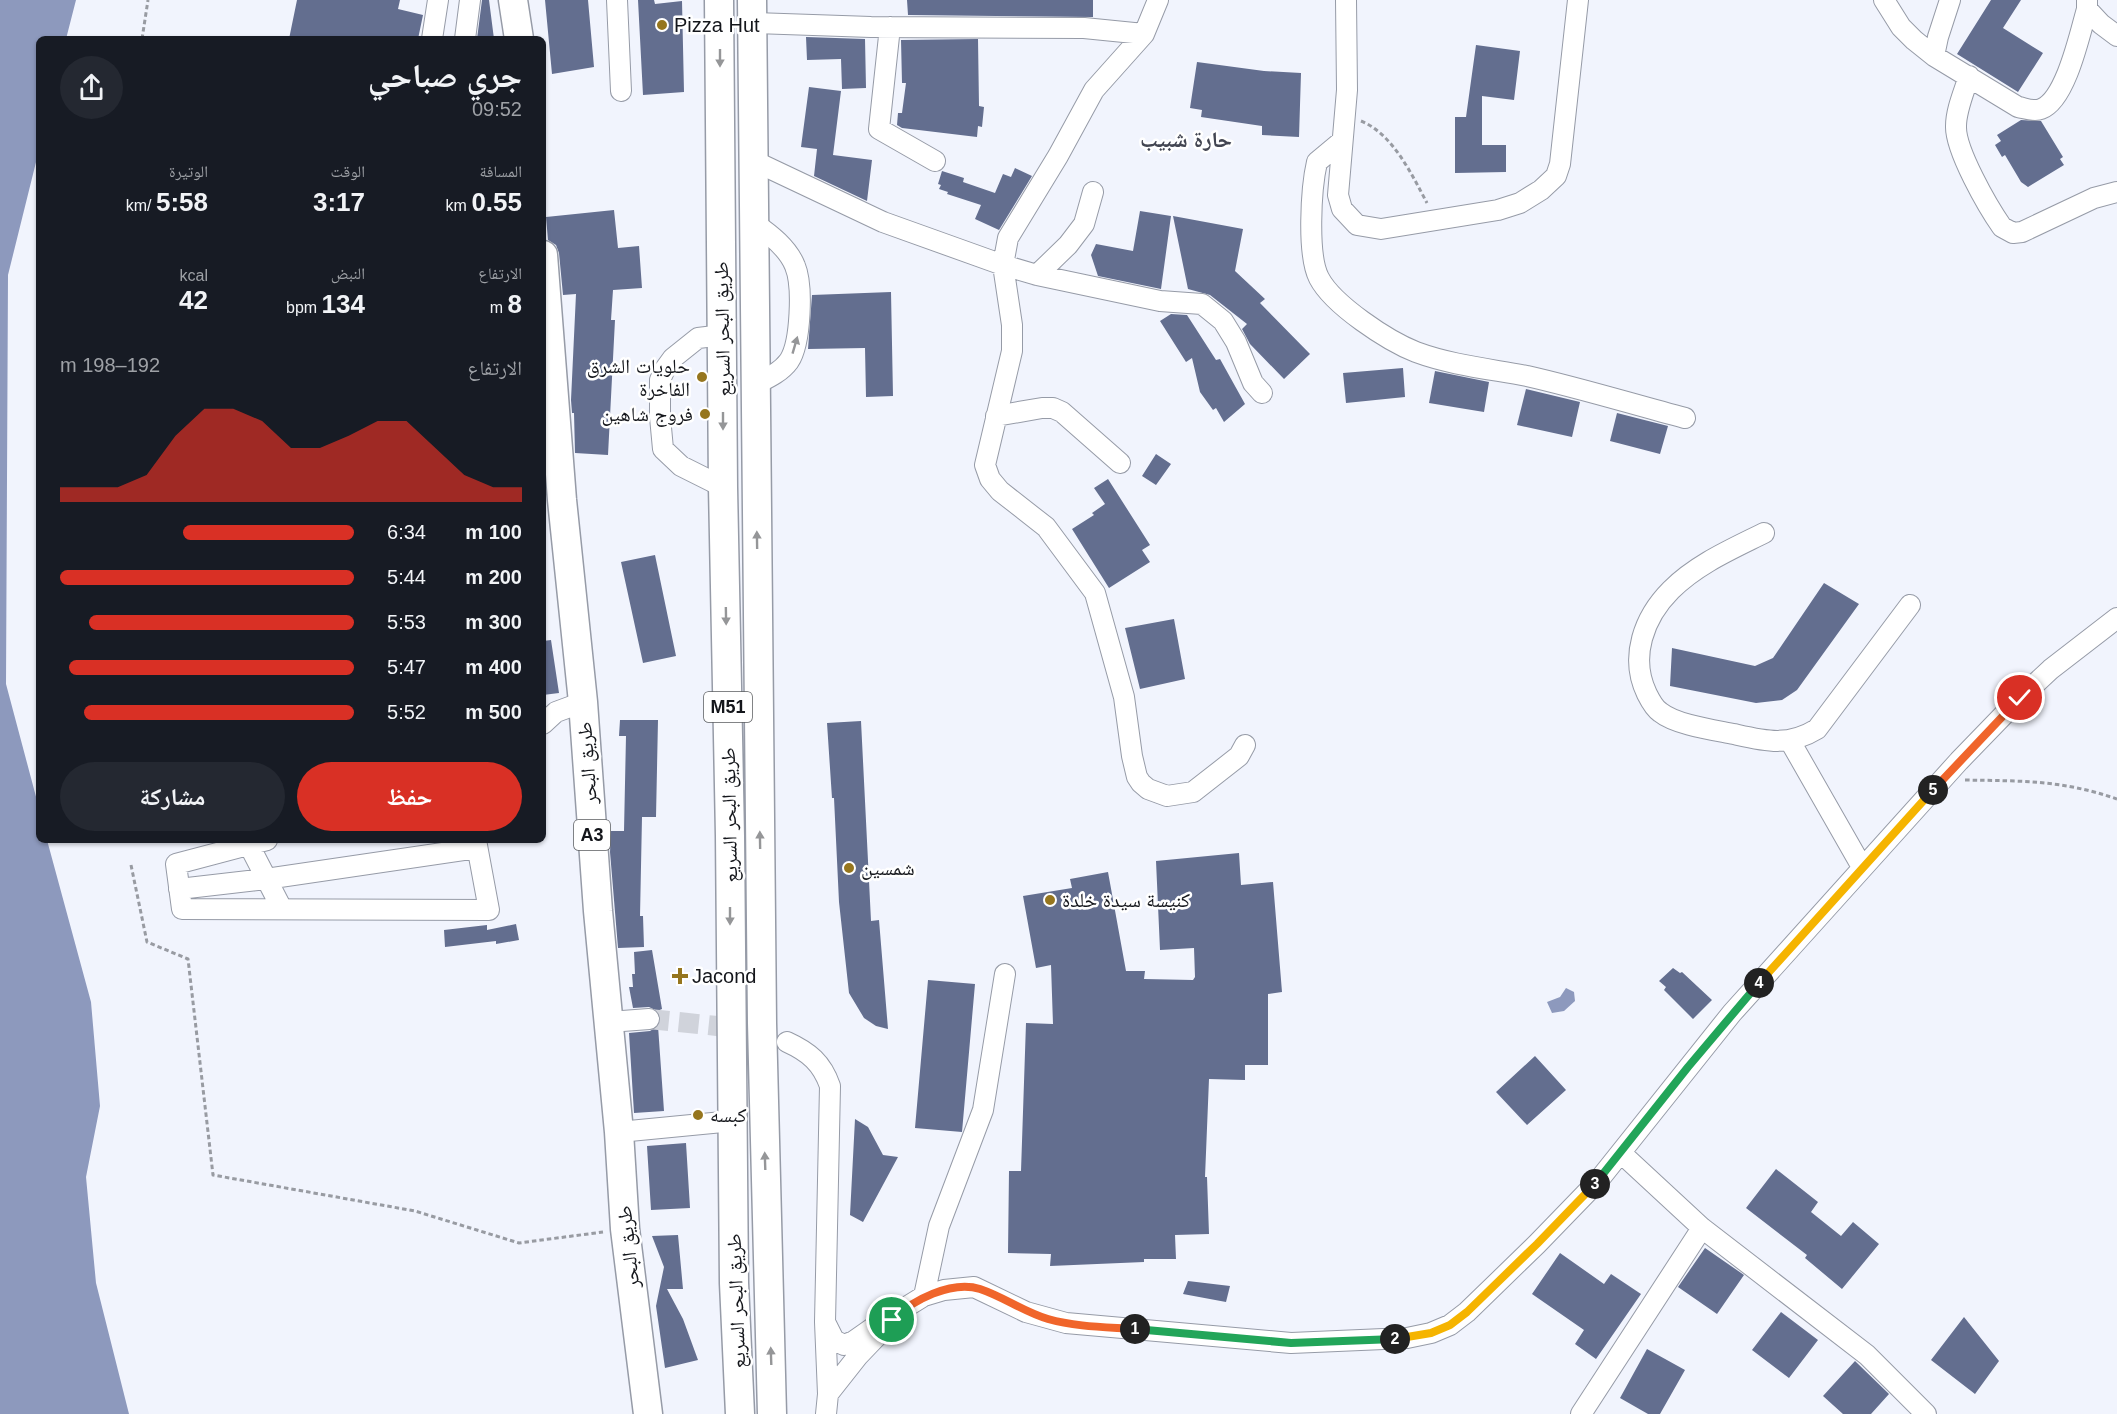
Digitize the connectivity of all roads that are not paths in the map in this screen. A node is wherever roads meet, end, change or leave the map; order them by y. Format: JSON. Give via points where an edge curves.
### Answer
{"nodes":[{"id":1,"x":438,"y":0,"type":"edge"},
{"id":2,"x":470,"y":0,"type":"edge"},
{"id":3,"x":513,"y":0,"type":"edge"},
{"id":4,"x":617,"y":0,"type":"edge"},
{"id":5,"x":719,"y":0,"type":"edge"},
{"id":6,"x":1158,"y":0,"type":"edge"},
{"id":7,"x":1346,"y":0,"type":"edge"},
{"id":8,"x":1578,"y":0,"type":"edge"},
{"id":9,"x":1884,"y":0,"type":"edge"},
{"id":10,"x":1950,"y":0,"type":"edge"},
{"id":11,"x":2087,"y":5,"type":"edge"},
{"id":12,"x":752,"y":12,"type":"edge"},
{"id":13,"x":890,"y":27,"type":"junction"},
{"id":14,"x":1144,"y":34,"type":"junction"},
{"id":15,"x":432,"y":36,"type":"edge"},
{"id":16,"x":465,"y":36,"type":"edge"},
{"id":17,"x":519,"y":36,"type":"edge"},
{"id":18,"x":2117,"y":36,"type":"edge"},
{"id":19,"x":1935,"y":56,"type":"junction"},
{"id":20,"x":1969,"y":76,"type":"junction"},
{"id":21,"x":621,"y":91,"type":"dead end"},
{"id":22,"x":1341,"y":142,"type":"junction"},
{"id":23,"x":754,"y":161,"type":"junction"},
{"id":24,"x":935,"y":161,"type":"dead end"},
{"id":25,"x":1093,"y":192,"type":"dead end"},
{"id":26,"x":2117,"y":192,"type":"edge"},
{"id":27,"x":754,"y":223,"type":"junction"},
{"id":28,"x":1003,"y":265,"type":"junction"},
{"id":29,"x":1037,"y":275,"type":"junction"},
{"id":30,"x":546,"y":293,"type":"edge"},
{"id":31,"x":723,"y":334,"type":"junction"},
{"id":32,"x":756,"y":384,"type":"junction"},
{"id":33,"x":1262,"y":393,"type":"dead end"},
{"id":34,"x":996,"y":416,"type":"junction"},
{"id":35,"x":1685,"y":418,"type":"dead end"},
{"id":36,"x":1120,"y":463,"type":"dead end"},
{"id":37,"x":723,"y":487,"type":"junction"},
{"id":38,"x":1764,"y":533,"type":"dead end"},
{"id":39,"x":1910,"y":605,"type":"dead end"},
{"id":40,"x":2117,"y":618,"type":"edge"},
{"id":41,"x":582,"y":702,"type":"junction"},
{"id":42,"x":546,"y":721,"type":"edge"},
{"id":43,"x":1790,"y":741,"type":"junction"},
{"id":44,"x":1245,"y":746,"type":"dead end"},
{"id":45,"x":254,"y":843,"type":"edge"},
{"id":46,"x":258,"y":843,"type":"edge"},
{"id":47,"x":477,"y":844,"type":"edge"},
{"id":48,"x":1862,"y":867,"type":"junction"},
{"id":49,"x":267,"y":879,"type":"junction"},
{"id":50,"x":180,"y":889,"type":"junction"},
{"id":51,"x":282,"y":909,"type":"junction"},
{"id":52,"x":1005,"y":974,"type":"dead end"},
{"id":53,"x":649,"y":1018,"type":"tunnel mouth"},
{"id":54,"x":609,"y":1022,"type":"junction"},
{"id":55,"x":787,"y":1042,"type":"tunnel mouth"},
{"id":56,"x":733,"y":1120,"type":"junction"},
{"id":57,"x":619,"y":1132,"type":"junction"},
{"id":58,"x":1622,"y":1153,"type":"junction"},
{"id":59,"x":1702,"y":1228,"type":"junction"},
{"id":60,"x":924,"y":1296,"type":"junction"},
{"id":61,"x":892,"y":1320,"type":"junction"},
{"id":62,"x":825,"y":1322,"type":"junction"},
{"id":63,"x":828,"y":1394,"type":"junction"},
{"id":64,"x":648,"y":1414,"type":"edge"},
{"id":65,"x":740,"y":1414,"type":"edge"},
{"id":66,"x":772,"y":1414,"type":"edge"},
{"id":67,"x":826,"y":1414,"type":"edge"},
{"id":68,"x":1581,"y":1414,"type":"edge"},
{"id":69,"x":1926,"y":1414,"type":"edge"}],
"edges":[{"from":1,"to":15,"type":"street"},
{"from":2,"to":16,"type":"street"},
{"from":3,"to":17,"type":"highway"},
{"from":4,"to":21,"type":"street"},
{"from":5,"to":31,"type":"highway","name":"طريق البحر السريع","number":"M51","one_way":true},
{"from":6,"to":14,"type":"street"},
{"from":7,"to":22,"type":"street","via":[[1346,115]]},
{"from":8,"to":22,"type":"street","via":[[1556,176],[1520,203],[1381,229],[1357,225],[1342,209],[1338,195]]},
{"from":9,"to":19,"type":"street","via":[[1901,27]]},
{"from":10,"to":19,"type":"street"},
{"from":11,"to":18,"type":"street","via":[[2101,24]]},
{"from":11,"to":20,"type":"street","via":[[2070,65],[2058,92],[2041,109],[2018,107]]},
{"from":12,"to":13,"type":"street"},
{"from":12,"to":23,"type":"highway","name":"طريق البحر السريع","number":"M51"},
{"from":13,"to":14,"type":"street","via":[[1084,28]]},
{"from":13,"to":24,"type":"street","via":[[879,129]]},
{"from":14,"to":28,"type":"street","via":[[1079,114],[1014,226]]},
{"from":19,"to":20,"type":"street"},
{"from":20,"to":26,"type":"street","via":[[1955,128],[1961,152],[2002,227],[2013,233],[2022,232],[2094,198]]},
{"from":22,"to":35,"type":"street","via":[[1317,162],[1311,219],[1316,271],[1337,301],[1417,352]]},
{"from":23,"to":27,"type":"highway","name":"طريق البحر السريع","number":"M51"},
{"from":23,"to":28,"type":"street","via":[[883,222]]},
{"from":25,"to":29,"type":"street","via":[[1084,224]]},
{"from":27,"to":32,"type":"highway","name":"طريق البحر السريع","number":"M51"},
{"from":32,"to":27,"type":"street","one_way":true,"via":[[780,372],[790,360],[798,341],[799,299],[796,267],[778,242]]},
{"from":28,"to":29,"type":"street"},
{"from":28,"to":34,"type":"street","via":[[1012,351]]},
{"from":29,"to":33,"type":"street","via":[[1160,301],[1202,304],[1223,321],[1253,383]]},
{"from":30,"to":41,"type":"highway","name":"طريق البحر","number":"A3"},
{"from":31,"to":37,"type":"highway","name":"طريق البحر السريع","number":"M51","one_way":true},
{"from":31,"to":37,"type":"street","via":[[698,338],[674,358],[660,380],[663,448],[681,466]]},
{"from":66,"to":32,"type":"highway","name":"طريق البحر السريع","number":"M51","one_way":true,"via":[[762,1023]]},
{"from":34,"to":36,"type":"street","via":[[1053,408]]},
{"from":34,"to":44,"type":"street","via":[[986,454],[987,472],[1000,491],[1046,527],[1095,593],[1124,697],[1137,777],[1148,789],[1167,796],[1192,792],[1239,756]]},
{"from":37,"to":56,"type":"highway","name":"طريق البحر السريع","number":"M51","one_way":true},
{"from":38,"to":43,"type":"street","via":[[1713,558],[1671,591],[1645,628],[1638,659],[1643,685],[1659,712],[1704,728]]},
{"from":39,"to":43,"type":"street","via":[[1817,729]]},
{"from":40,"to":48,"type":"street","via":[[2020,698]]},
{"from":41,"to":42,"type":"street","via":[[556,712]]},
{"from":41,"to":54,"type":"highway","name":"طريق البحر","number":"A3"},
{"from":43,"to":48,"type":"street"},
{"from":45,"to":50,"type":"street","via":[[176,864]]},
{"from":46,"to":49,"type":"street"},
{"from":47,"to":49,"type":"street"},
{"from":47,"to":51,"type":"street","via":[[489,910]]},
{"from":48,"to":58,"type":"street","via":[[1732,1013]]},
{"from":49,"to":50,"type":"street"},
{"from":49,"to":51,"type":"street"},
{"from":50,"to":51,"type":"street","via":[[182,909]]},
{"from":52,"to":60,"type":"street","via":[[983,1110],[939,1226]]},
{"from":53,"to":54,"type":"street"},
{"from":54,"to":57,"type":"highway","name":"طريق البحر","number":"A3"},
{"from":55,"to":62,"type":"street","via":[[808,1052],[822,1068],[830,1086]]},
{"from":56,"to":57,"type":"street"},
{"from":56,"to":65,"type":"highway","name":"طريق البحر السريع","number":"M51"},
{"from":57,"to":64,"type":"highway","name":"طريق البحر","number":"A3","via":[[625,1229]]},
{"from":58,"to":59,"type":"street"},
{"from":58,"to":60,"type":"street","via":[[1572,1209],[1467,1312],[1450,1325],[1407,1338],[1291,1343],[1101,1327],[1050,1320],[974,1287]]},
{"from":59,"to":68,"type":"street"},
{"from":59,"to":69,"type":"street","via":[[1867,1355]]},
{"from":60,"to":61,"type":"street"},
{"from":61,"to":62,"type":"street","via":[[844,1345],[834,1340]]},
{"from":61,"to":63,"type":"street"},
{"from":62,"to":63,"type":"street"},
{"from":63,"to":67,"type":"street"}]}
